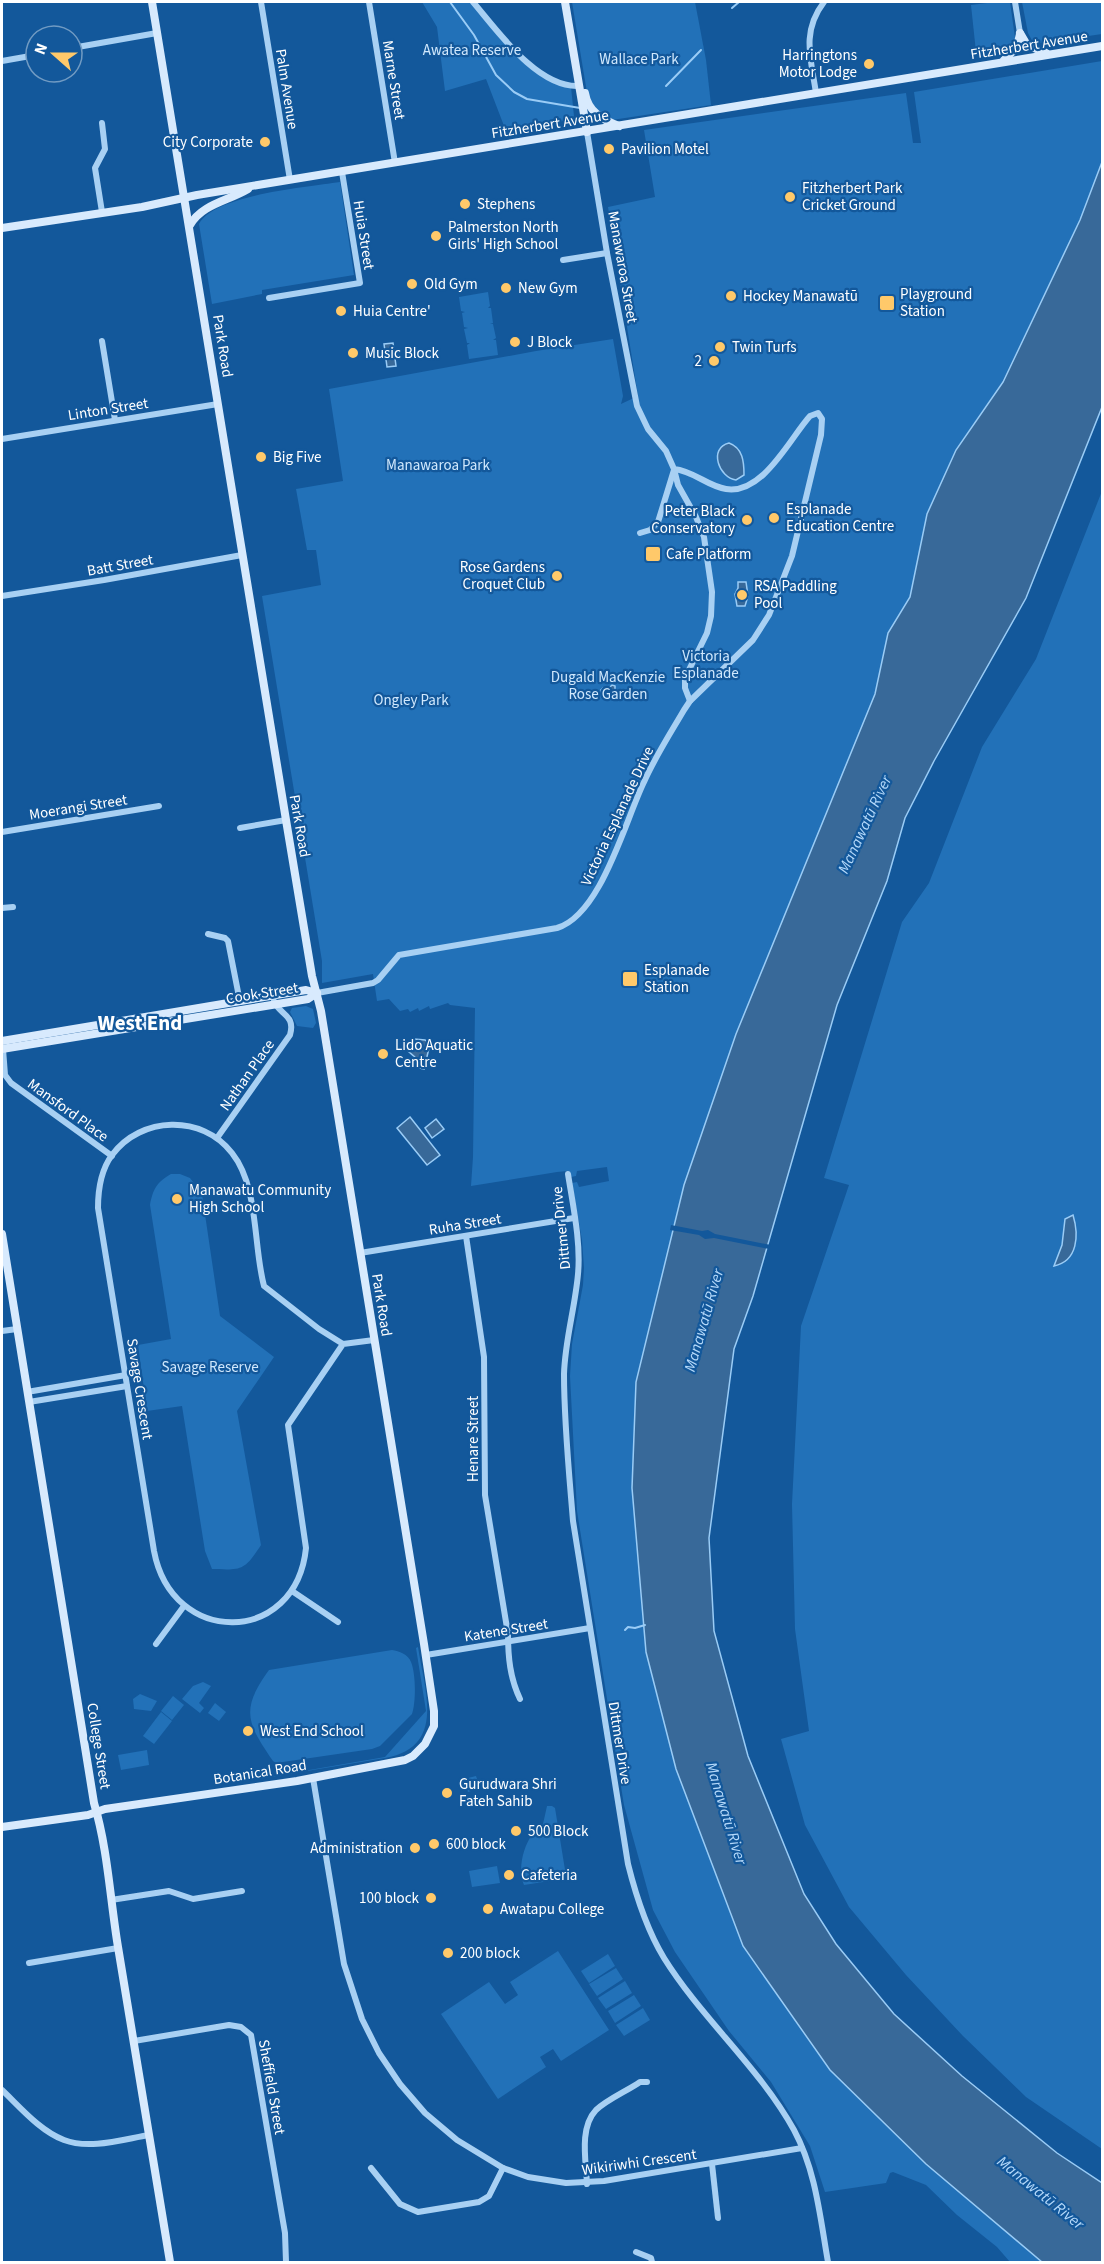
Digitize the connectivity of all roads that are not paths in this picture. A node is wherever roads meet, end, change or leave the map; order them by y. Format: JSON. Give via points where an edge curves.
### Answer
{"nodes":[{"id":1,"x":152,"y":2,"type":"edge"},
{"id":2,"x":261,"y":2,"type":"edge"},
{"id":3,"x":369,"y":2,"type":"edge"},
{"id":4,"x":473,"y":2,"type":"edge"},
{"id":5,"x":565,"y":2,"type":"edge"},
{"id":6,"x":824,"y":2,"type":"edge"},
{"id":7,"x":1015,"y":2,"type":"edge"},
{"id":8,"x":157,"y":33,"type":"junction"},
{"id":9,"x":1020,"y":33,"type":"junction"},
{"id":10,"x":84,"y":46,"type":"edge"},
{"id":11,"x":1102,"y":46,"type":"edge"},
{"id":12,"x":1050,"y":54,"type":"junction"},
{"id":13,"x":574,"y":56,"type":"junction"},
{"id":14,"x":24,"y":57,"type":"edge"},
{"id":15,"x":2,"y":61,"type":"edge"},
{"id":16,"x":1002,"y":62,"type":"junction"},
{"id":17,"x":579,"y":86,"type":"junction"},
{"id":18,"x":816,"y":93,"type":"junction"},
{"id":19,"x":102,"y":123,"type":"dead end"},
{"id":20,"x":620,"y":127,"type":"junction"},
{"id":21,"x":587,"y":132,"type":"junction"},
{"id":22,"x":395,"y":163,"type":"junction"},
{"id":23,"x":342,"y":172,"type":"junction"},
{"id":24,"x":290,"y":180,"type":"junction"},
{"id":25,"x":252,"y":186,"type":"junction"},
{"id":26,"x":185,"y":199,"type":"junction"},
{"id":27,"x":102,"y":212,"type":"junction"},
{"id":28,"x":189,"y":226,"type":"junction"},
{"id":29,"x":2,"y":228,"type":"edge"},
{"id":30,"x":607,"y":253,"type":"junction"},
{"id":31,"x":563,"y":260,"type":"dead end"},
{"id":32,"x":269,"y":298,"type":"dead end"},
{"id":33,"x":102,"y":341,"type":"dead end"},
{"id":34,"x":219,"y":404,"type":"junction"},
{"id":35,"x":115,"y":420,"type":"junction"},
{"id":36,"x":2,"y":439,"type":"edge"},
{"id":37,"x":674,"y":469,"type":"junction"},
{"id":38,"x":640,"y":533,"type":"dead end"},
{"id":39,"x":242,"y":555,"type":"junction"},
{"id":40,"x":2,"y":596,"type":"edge"},
{"id":41,"x":690,"y":701,"type":"junction"},
{"id":42,"x":159,"y":806,"type":"dead end"},
{"id":43,"x":286,"y":820,"type":"junction"},
{"id":44,"x":240,"y":828,"type":"dead end"},
{"id":45,"x":2,"y":832,"type":"edge"},
{"id":46,"x":13,"y":907,"type":"dead end"},
{"id":47,"x":2,"y":908,"type":"edge"},
{"id":48,"x":208,"y":934,"type":"dead end"},
{"id":49,"x":317,"y":993,"type":"junction"},
{"id":50,"x":274,"y":999,"type":"junction"},
{"id":51,"x":240,"y":1002,"type":"junction"},
{"id":52,"x":144,"y":1022,"type":"junction"},
{"id":53,"x":6,"y":1045,"type":"edge"},
{"id":54,"x":217,"y":1138,"type":"junction"},
{"id":55,"x":112,"y":1156,"type":"junction"},
{"id":56,"x":568,"y":1174,"type":"dead end"},
{"id":57,"x":574,"y":1218,"type":"junction"},
{"id":58,"x":2,"y":1234,"type":"edge"},
{"id":59,"x":466,"y":1236,"type":"junction"},
{"id":60,"x":360,"y":1253,"type":"junction"},
{"id":61,"x":17,"y":1329,"type":"junction"},
{"id":62,"x":2,"y":1331,"type":"edge"},
{"id":63,"x":374,"y":1340,"type":"junction"},
{"id":64,"x":343,"y":1344,"type":"junction"},
{"id":65,"x":126,"y":1375,"type":"junction"},
{"id":66,"x":127,"y":1386,"type":"junction"},
{"id":67,"x":27,"y":1392,"type":"junction"},
{"id":68,"x":29,"y":1402,"type":"junction"},
{"id":69,"x":292,"y":1591,"type":"junction"},
{"id":70,"x":184,"y":1606,"type":"junction"},
{"id":71,"x":338,"y":1622,"type":"dead end"},
{"id":72,"x":590,"y":1628,"type":"junction"},
{"id":73,"x":507,"y":1642,"type":"junction"},
{"id":74,"x":156,"y":1644,"type":"dead end"},
{"id":75,"x":426,"y":1654,"type":"junction"},
{"id":76,"x":520,"y":1699,"type":"dead end"},
{"id":77,"x":313,"y":1778,"type":"junction"},
{"id":78,"x":97,"y":1812,"type":"junction"},
{"id":79,"x":2,"y":1827,"type":"edge"},
{"id":80,"x":242,"y":1890,"type":"dead end"},
{"id":81,"x":111,"y":1900,"type":"junction"},
{"id":82,"x":118,"y":1948,"type":"junction"},
{"id":83,"x":29,"y":1963,"type":"dead end"},
{"id":84,"x":134,"y":2042,"type":"junction"},
{"id":85,"x":647,"y":2082,"type":"dead end"},
{"id":86,"x":2,"y":2090,"type":"edge"},
{"id":87,"x":149,"y":2135,"type":"junction"},
{"id":88,"x":802,"y":2148,"type":"junction"},
{"id":89,"x":712,"y":2164,"type":"junction"},
{"id":90,"x":371,"y":2168,"type":"dead end"},
{"id":91,"x":503,"y":2168,"type":"junction"},
{"id":92,"x":587,"y":2184,"type":"junction"},
{"id":93,"x":718,"y":2218,"type":"dead end"},
{"id":94,"x":636,"y":2252,"type":"dead end"},
{"id":95,"x":170,"y":2262,"type":"edge"},
{"id":96,"x":286,"y":2262,"type":"edge"},
{"id":97,"x":652,"y":2262,"type":"edge"},
{"id":98,"x":828,"y":2262,"type":"edge"}],
"edges":[{"from":1,"to":8,"type":"main road","name":"Park Road"},
{"from":2,"to":24,"type":"street","name":"Palm Avenue"},
{"from":3,"to":22,"type":"street","name":"Marne Street"},
{"from":4,"to":17,"type":"street","via":[[535,70]]},
{"from":5,"to":13,"type":"main road"},
{"from":6,"to":18,"type":"street","via":[[812,22],[808,41]]},
{"from":7,"to":9,"type":"street"},
{"from":8,"to":10,"type":"street"},
{"from":8,"to":26,"type":"main road","name":"Park Road"},
{"from":9,"to":12,"type":"main road","via":[[1030,47]]},
{"from":9,"to":16,"type":"main road","via":[[1017,47]]},
{"from":11,"to":12,"type":"main road","name":"Fitzherbert Avenue"},
{"from":12,"to":16,"type":"main road","name":"Fitzherbert Avenue"},
{"from":13,"to":17,"type":"main road"},
{"from":13,"to":20,"type":"main road","via":[[590,108]]},
{"from":14,"to":15,"type":"street"},
{"from":16,"to":18,"type":"main road","name":"Fitzherbert Avenue"},
{"from":17,"to":21,"type":"main road"},
{"from":18,"to":20,"type":"main road","name":"Fitzherbert Avenue"},
{"from":19,"to":27,"type":"street","via":[[105,149],[95,168]]},
{"from":20,"to":21,"type":"main road","name":"Fitzherbert Avenue"},
{"from":21,"to":22,"type":"main road","name":"Fitzherbert Avenue"},
{"from":21,"to":30,"type":"street","name":"Manawaroa Street"},
{"from":22,"to":23,"type":"main road","name":"Fitzherbert Avenue"},
{"from":23,"to":24,"type":"main road","name":"Fitzherbert Avenue"},
{"from":23,"to":32,"type":"street","name":"Huia Street","via":[[360,283]]},
{"from":24,"to":25,"type":"main road","name":"Fitzherbert Avenue"},
{"from":25,"to":26,"type":"main road","name":"Fitzherbert Avenue"},
{"from":25,"to":28,"type":"main road","via":[[205,209]]},
{"from":26,"to":27,"type":"main road","name":"Fitzherbert Avenue"},
{"from":26,"to":28,"type":"main road","name":"Park Road"},
{"from":27,"to":29,"type":"main road","name":"Fitzherbert Avenue"},
{"from":28,"to":34,"type":"main road","name":"Park Road"},
{"from":30,"to":31,"type":"street"},
{"from":30,"to":37,"type":"street","name":"Manawaroa Street","via":[[637,406]]},
{"from":33,"to":35,"type":"street"},
{"from":34,"to":35,"type":"street","name":"Linton Street"},
{"from":34,"to":39,"type":"main road","name":"Park Road"},
{"from":35,"to":36,"type":"street","name":"Linton Street"},
{"from":37,"to":38,"type":"street","via":[[658,522]]},
{"from":37,"to":41,"type":"street","name":"Manawaroa Street","via":[[700,527],[712,592],[706,633],[685,678]]},
{"from":37,"to":41,"type":"street","name":"Victoria Esplanade Drive","via":[[716,487],[737,490],[766,472],[810,416],[818,413],[823,424],[797,540],[770,615],[753,640]]},
{"from":39,"to":40,"type":"street","name":"Batt Street"},
{"from":39,"to":43,"type":"main road","name":"Park Road"},
{"from":41,"to":49,"type":"street","name":"Victoria Esplanade Drive","via":[[646,777],[604,877],[569,922],[556,928],[399,955],[378,981]]},
{"from":42,"to":45,"type":"street","name":"Moerangi Street"},
{"from":43,"to":44,"type":"street"},
{"from":43,"to":49,"type":"main road","name":"Park Road"},
{"from":46,"to":47,"type":"street"},
{"from":48,"to":51,"type":"street","via":[[225,938],[230,945]]},
{"from":49,"to":50,"type":"main road","name":"Cook Street","via":[[306,990]]},
{"from":49,"to":60,"type":"main road","name":"Park Road"},
{"from":50,"to":51,"type":"main road","name":"Cook Street"},
{"from":50,"to":52,"type":"main road","name":"Cook Street"},
{"from":50,"to":54,"type":"street","name":"Nathan Place","via":[[277,1008],[289,1018],[290,1035]]},
{"from":51,"to":52,"type":"main road","name":"Cook Street"},
{"from":52,"to":53,"type":"main road","name":"Cook Street"},
{"from":53,"to":55,"type":"street","name":"Mansford Place","via":[[5,1075],[11,1083]]},
{"from":54,"to":55,"type":"street","name":"Savage Crescent","via":[[189,1126],[156,1126],[132,1136]]},
{"from":54,"to":64,"type":"street","name":"Savage Crescent","via":[[232,1153],[246,1180],[266,1289]]},
{"from":55,"to":65,"type":"street","name":"Savage Crescent","via":[[100,1181],[98,1208]]},
{"from":56,"to":57,"type":"street","name":"Dittmer Drive"},
{"from":57,"to":59,"type":"street","name":"Ruha Street"},
{"from":57,"to":72,"type":"street","name":"Dittmer Drive","via":[[579,1271],[564,1376],[573,1521]]},
{"from":58,"to":61,"type":"main road","name":"College Street"},
{"from":59,"to":60,"type":"street","name":"Ruha Street"},
{"from":59,"to":73,"type":"street","name":"Henare Street","via":[[483,1349],[485,1495]]},
{"from":60,"to":63,"type":"main road","name":"Park Road"},
{"from":61,"to":62,"type":"street"},
{"from":61,"to":67,"type":"main road","name":"College Street"},
{"from":63,"to":64,"type":"street"},
{"from":63,"to":75,"type":"main road","name":"Park Road"},
{"from":64,"to":69,"type":"street","name":"Savage Crescent","via":[[288,1425],[306,1548],[303,1567]]},
{"from":65,"to":66,"type":"street","name":"Savage Crescent"},
{"from":65,"to":67,"type":"street"},
{"from":66,"to":68,"type":"street"},
{"from":66,"to":70,"type":"street","name":"Savage Crescent","via":[[156,1563],[167,1587]]},
{"from":67,"to":68,"type":"main road","name":"College Street"},
{"from":68,"to":78,"type":"main road","name":"College Street"},
{"from":69,"to":70,"type":"street","name":"Savage Crescent","via":[[269,1611],[236,1622],[211,1619]]},
{"from":69,"to":71,"type":"street"},
{"from":70,"to":74,"type":"street"},
{"from":72,"to":73,"type":"street","name":"Katene Street"},
{"from":72,"to":88,"type":"street","name":"Dittmer Drive","via":[[624,1845],[644,1915],[664,1957],[694,2000],[763,2082]]},
{"from":73,"to":75,"type":"street","name":"Katene Street"},
{"from":73,"to":76,"type":"street","name":"Henare Street","via":[[513,1685]]},
{"from":75,"to":77,"type":"main road","name":"Botanical Road","via":[[435,1718],[430,1736],[419,1750],[396,1763]]},
{"from":77,"to":78,"type":"main road","name":"Botanical Road"},
{"from":77,"to":91,"type":"street","name":"Wikiriwhi Crescent","via":[[344,1964],[366,2028],[389,2069],[425,2113],[465,2146]]},
{"from":78,"to":79,"type":"main road","name":"Botanical Road"},
{"from":78,"to":81,"type":"main road","name":"College Street"},
{"from":80,"to":81,"type":"street","via":[[193,1899],[169,1891]]},
{"from":81,"to":82,"type":"main road","name":"College Street"},
{"from":82,"to":83,"type":"street"},
{"from":82,"to":84,"type":"main road","name":"College Street"},
{"from":84,"to":87,"type":"main road","name":"College Street"},
{"from":84,"to":96,"type":"street","name":"Sheffield Street","via":[[229,2025],[242,2027],[251,2035],[285,2233]]},
{"from":85,"to":92,"type":"street","via":[[640,2082],[591,2118],[585,2137]]},
{"from":86,"to":87,"type":"street","via":[[48,2132],[64,2140],[89,2143]]},
{"from":87,"to":95,"type":"main road","name":"College Street"},
{"from":88,"to":89,"type":"street","name":"Wikiriwhi Crescent"},
{"from":88,"to":98,"type":"street","name":"Dittmer Drive","via":[[812,2173]]},
{"from":89,"to":92,"type":"street","name":"Wikiriwhi Crescent"},
{"from":89,"to":93,"type":"street"},
{"from":90,"to":91,"type":"street","via":[[400,2204],[418,2212],[480,2202],[489,2196]]},
{"from":91,"to":92,"type":"street","name":"Wikiriwhi Crescent","via":[[542,2180]]},
{"from":94,"to":97,"type":"street"}]}
